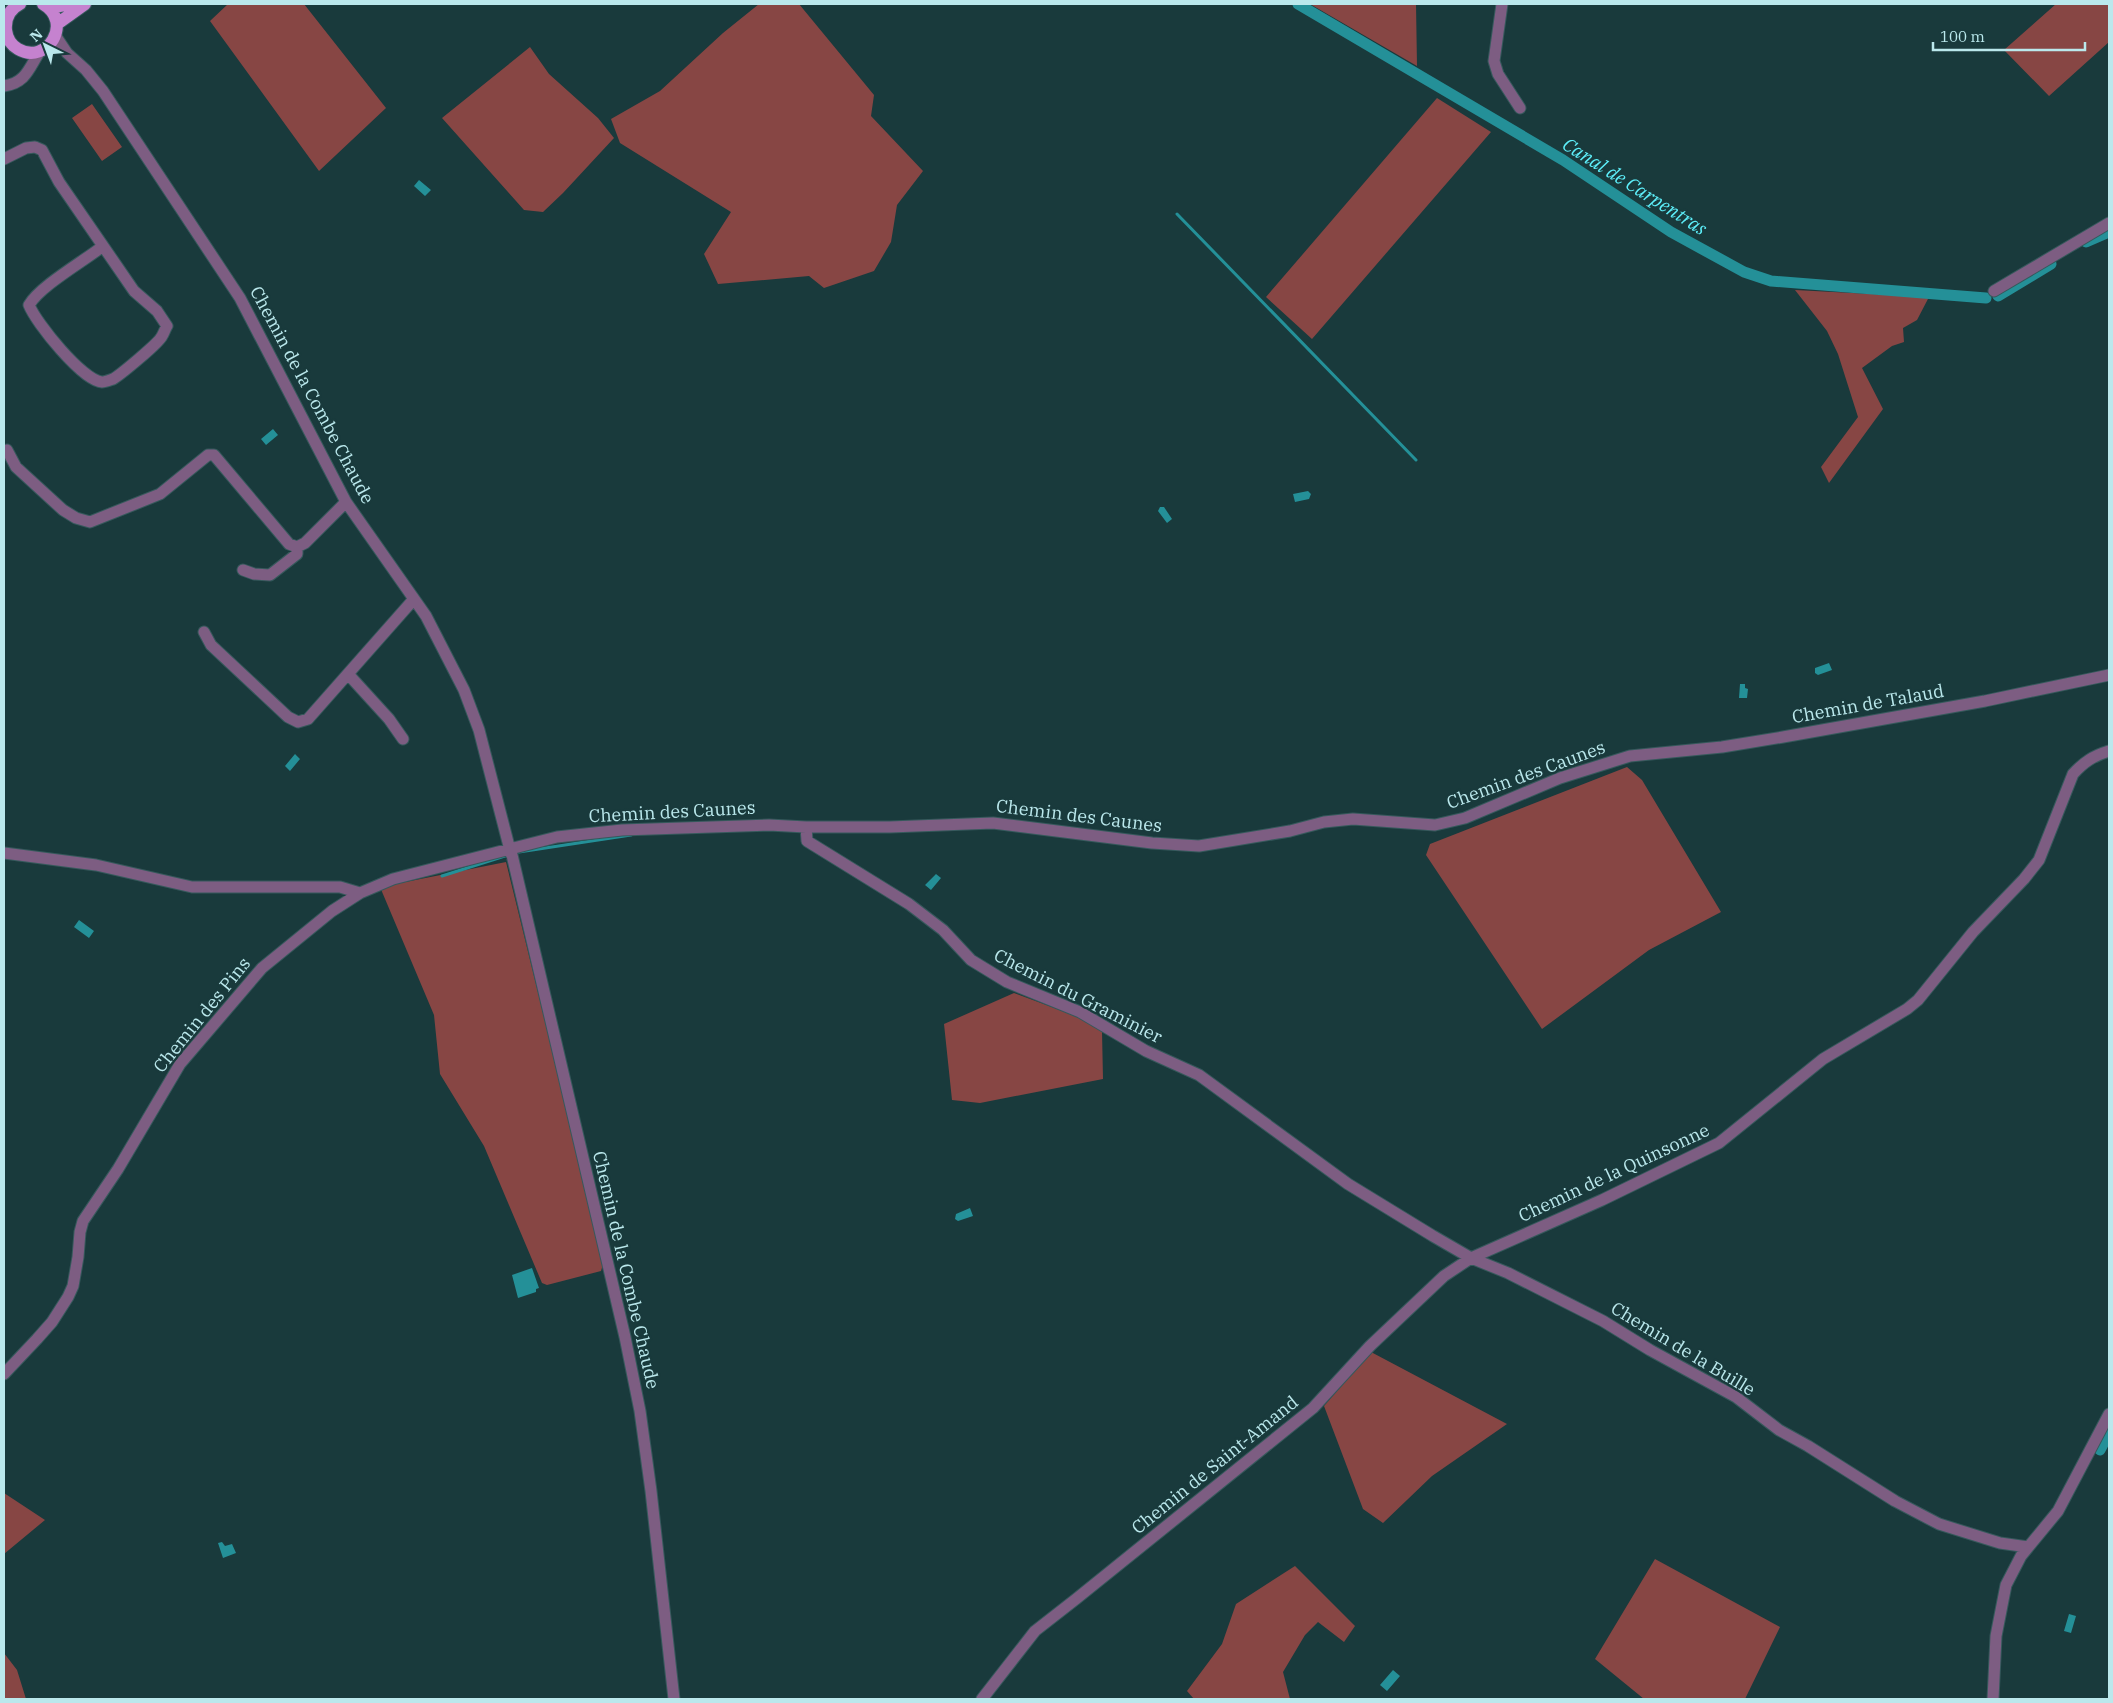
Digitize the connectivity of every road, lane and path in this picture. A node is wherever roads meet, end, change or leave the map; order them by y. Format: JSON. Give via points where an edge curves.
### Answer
{"nodes":[{"id":1,"x":70,"y":4,"type":"edge"},
{"id":2,"x":85,"y":4,"type":"edge"},
{"id":3,"x":1502,"y":4,"type":"edge"},
{"id":4,"x":16,"y":5,"type":"edge"},
{"id":5,"x":46,"y":6,"type":"edge"},
{"id":6,"x":5,"y":27,"type":"edge"},
{"id":7,"x":56,"y":30,"type":"junction"},
{"id":8,"x":13,"y":49,"type":"edge"},
{"id":9,"x":42,"y":50,"type":"junction"},
{"id":10,"x":72,"y":58,"type":"junction"},
{"id":11,"x":27,"y":71,"type":"junction"},
{"id":12,"x":4,"y":86,"type":"edge"},
{"id":13,"x":1520,"y":108,"type":"dead end"},
{"id":14,"x":4,"y":159,"type":"edge"},
{"id":15,"x":2109,"y":223,"type":"edge"},
{"id":16,"x":104,"y":246,"type":"junction"},
{"id":17,"x":1994,"y":291,"type":"dead end"},
{"id":18,"x":7,"y":450,"type":"dead end"},
{"id":19,"x":346,"y":502,"type":"junction"},
{"id":20,"x":297,"y":547,"type":"junction"},
{"id":21,"x":243,"y":570,"type":"dead end"},
{"id":22,"x":414,"y":599,"type":"junction"},
{"id":23,"x":204,"y":632,"type":"dead end"},
{"id":24,"x":348,"y":674,"type":"junction"},
{"id":25,"x":2109,"y":675,"type":"edge"},
{"id":26,"x":403,"y":739,"type":"dead end"},
{"id":27,"x":2109,"y":752,"type":"edge"},
{"id":28,"x":1630,"y":756,"type":"joint"},
{"id":29,"x":806,"y":827,"type":"junction"},
{"id":30,"x":511,"y":852,"type":"junction"},
{"id":31,"x":4,"y":853,"type":"edge"},
{"id":32,"x":360,"y":893,"type":"junction"},
{"id":33,"x":1348,"y":1184,"type":"joint"},
{"id":34,"x":1471,"y":1258,"type":"junction"},
{"id":35,"x":4,"y":1374,"type":"edge"},
{"id":36,"x":2109,"y":1414,"type":"edge"},
{"id":37,"x":2028,"y":1547,"type":"junction"},
{"id":38,"x":674,"y":1699,"type":"edge"},
{"id":39,"x":982,"y":1699,"type":"edge"},
{"id":40,"x":1993,"y":1699,"type":"edge"}],
"edges":[{"from":1,"to":5,"type":"main road"},
{"from":2,"to":7,"type":"main road"},
{"from":3,"to":13,"type":"street","via":[[1494,62]]},
{"from":4,"to":6,"type":"main road","via":[[9,13]]},
{"from":5,"to":7,"type":"main road"},
{"from":6,"to":8,"type":"main road"},
{"from":7,"to":9,"type":"main road","via":[[51,44]]},
{"from":7,"to":10,"type":"street","name":"Chemin de la Combe Chaude","via":[[61,46]]},
{"from":8,"to":9,"type":"main road","via":[[30,53]]},
{"from":8,"to":11,"type":"street","via":[[27,62]]},
{"from":9,"to":10,"type":"street","name":"Chemin de la Combe Chaude"},
{"from":9,"to":11,"type":"street"},
{"from":10,"to":19,"type":"street","name":"Chemin de la Combe Chaude","via":[[103,91],[240,298]]},
{"from":11,"to":12,"type":"street","via":[[20,81]]},
{"from":14,"to":16,"type":"street","via":[[26,148],[42,150],[59,182]]},
{"from":15,"to":17,"type":"street"},
{"from":16,"to":16,"type":"street","via":[[134,291],[157,311],[167,326],[155,344],[112,380],[101,382],[60,350],[32,315],[29,305],[48,286]]},
{"from":18,"to":20,"type":"street","via":[[16,467],[63,510],[90,522],[160,494],[208,455],[214,455],[289,544]]},
{"from":19,"to":20,"type":"street"},
{"from":19,"to":22,"type":"street","name":"Chemin de la Combe Chaude"},
{"from":20,"to":21,"type":"street","via":[[297,554],[270,575]]},
{"from":22,"to":24,"type":"street"},
{"from":22,"to":30,"type":"street","name":"Chemin de la Combe Chaude","via":[[464,690],[479,730]]},
{"from":23,"to":24,"type":"street","via":[[211,645],[288,717],[298,722],[308,719]]},
{"from":24,"to":26,"type":"street"},
{"from":25,"to":28,"type":"street","name":"Chemin de Talaud","via":[[1783,737]]},
{"from":27,"to":34,"type":"street","name":"Chemin de la Quinsonne","via":[[2094,756],[2073,774],[2039,860],[1907,1009],[1824,1059],[1719,1144]]},
{"from":28,"to":29,"type":"street","name":"Chemin des Caunes","via":[[1560,778],[1449,823],[1353,819],[1199,846],[993,822]]},
{"from":29,"to":30,"type":"street","name":"Chemin des Caunes","via":[[769,825],[594,832],[557,837]]},
{"from":29,"to":33,"type":"street","name":"Chemin du Graminier","via":[[807,841],[909,904],[944,930],[971,960],[1007,982],[1080,1012],[1146,1051],[1199,1075]]},
{"from":30,"to":32,"type":"street","name":"Chemin des Pins","via":[[393,879]]},
{"from":30,"to":38,"type":"street","name":"Chemin de la Combe Chaude","via":[[640,1411]]},
{"from":31,"to":32,"type":"street","via":[[96,865],[192,887],[340,887]]},
{"from":32,"to":35,"type":"street","name":"Chemin des Pins","via":[[262,968],[180,1064],[83,1221],[68,1297],[47,1328]]},
{"from":33,"to":34,"type":"street","name":"Chemin de la Buille"},
{"from":34,"to":37,"type":"street","name":"Chemin de la Buille","via":[[1603,1321],[1736,1397],[1779,1430],[1895,1501],[1946,1526],[1992,1541]]},
{"from":34,"to":39,"type":"street","name":"Chemin de Saint-Amand","via":[[1444,1276],[1370,1346],[1313,1408],[1034,1630]]},
{"from":36,"to":37,"type":"street","via":[[2058,1511]]},
{"from":37,"to":40,"type":"street","via":[[2006,1586],[1996,1636]]}]}
